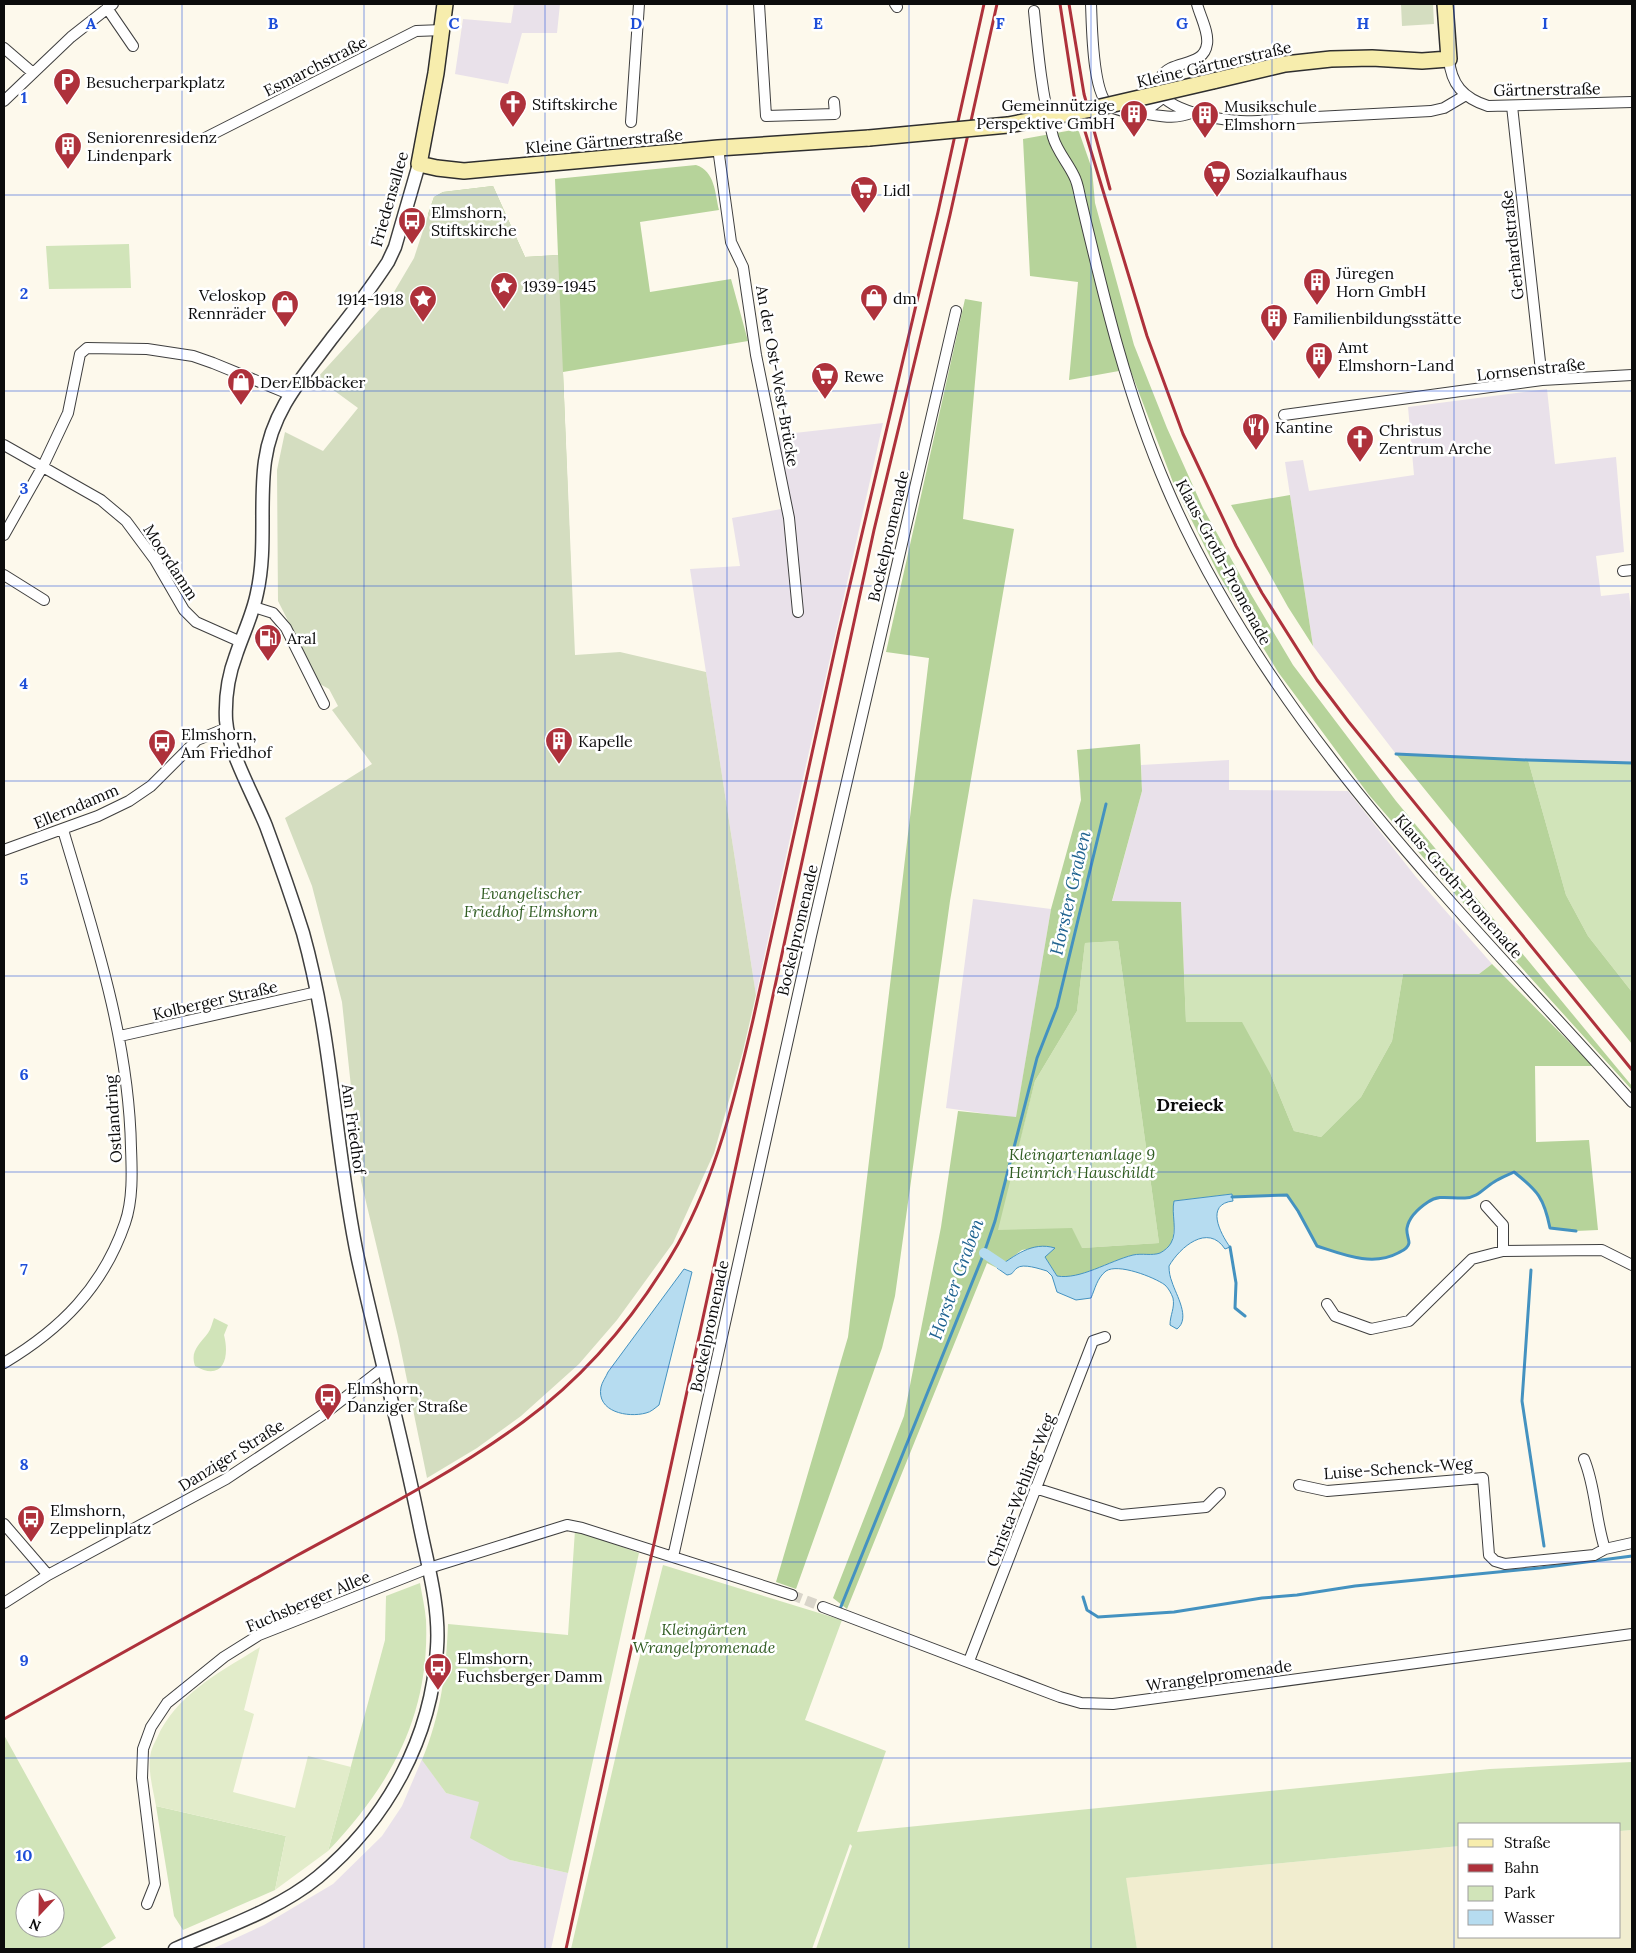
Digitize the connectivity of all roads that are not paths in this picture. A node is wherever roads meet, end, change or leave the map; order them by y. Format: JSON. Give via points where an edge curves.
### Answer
{"nodes":[{"id":1,"x":445,"y":4,"type":"edge"},
{"id":2,"x":639,"y":4,"type":"edge"},
{"id":3,"x":759,"y":4,"type":"edge"},
{"id":4,"x":1091,"y":4,"type":"edge"},
{"id":5,"x":1197,"y":4,"type":"edge"},
{"id":6,"x":1445,"y":4,"type":"edge"},
{"id":7,"x":110,"y":6,"type":"edge"},
{"id":8,"x":1034,"y":11,"type":"dead end"},
{"id":9,"x":443,"y":30,"type":"junction"},
{"id":10,"x":134,"y":46,"type":"dead end"},
{"id":11,"x":4,"y":48,"type":"edge"},
{"id":12,"x":1449,"y":58,"type":"junction"},
{"id":13,"x":33,"y":73,"type":"junction"},
{"id":14,"x":1466,"y":94,"type":"junction"},
{"id":15,"x":1164,"y":97,"type":"junction"},
{"id":16,"x":4,"y":101,"type":"edge"},
{"id":17,"x":834,"y":102,"type":"dead end"},
{"id":18,"x":1632,"y":102,"type":"edge"},
{"id":19,"x":1512,"y":106,"type":"junction"},
{"id":20,"x":1194,"y":112,"type":"junction"},
{"id":21,"x":1143,"y":113,"type":"junction"},
{"id":22,"x":631,"y":122,"type":"dead end"},
{"id":23,"x":203,"y":139,"type":"dead end"},
{"id":24,"x":718,"y":148,"type":"junction"},
{"id":25,"x":419,"y":164,"type":"junction"},
{"id":26,"x":956,"y":311,"type":"dead end"},
{"id":27,"x":1632,"y":375,"type":"edge"},
{"id":28,"x":1542,"y":380,"type":"junction"},
{"id":29,"x":289,"y":394,"type":"junction"},
{"id":30,"x":1284,"y":415,"type":"dead end"},
{"id":31,"x":4,"y":445,"type":"edge"},
{"id":32,"x":43,"y":466,"type":"junction"},
{"id":33,"x":4,"y":535,"type":"edge"},
{"id":34,"x":4,"y":575,"type":"edge"},
{"id":35,"x":44,"y":600,"type":"dead end"},
{"id":36,"x":254,"y":607,"type":"junction"},
{"id":37,"x":798,"y":612,"type":"dead end"},
{"id":38,"x":241,"y":642,"type":"junction"},
{"id":39,"x":226,"y":703,"type":"joint"},
{"id":40,"x":324,"y":704,"type":"dead end"},
{"id":41,"x":227,"y":728,"type":"junction"},
{"id":42,"x":63,"y":830,"type":"junction"},
{"id":43,"x":4,"y":850,"type":"edge"},
{"id":44,"x":317,"y":992,"type":"junction"},
{"id":45,"x":120,"y":1036,"type":"junction"},
{"id":46,"x":1632,"y":1102,"type":"edge"},
{"id":47,"x":1486,"y":1206,"type":"dead end"},
{"id":48,"x":1503,"y":1251,"type":"junction"},
{"id":49,"x":1632,"y":1265,"type":"edge"},
{"id":50,"x":1327,"y":1304,"type":"dead end"},
{"id":51,"x":1105,"y":1337,"type":"dead end"},
{"id":52,"x":4,"y":1364,"type":"edge"},
{"id":53,"x":383,"y":1368,"type":"junction"},
{"id":54,"x":1584,"y":1459,"type":"dead end"},
{"id":55,"x":1299,"y":1485,"type":"dead end"},
{"id":56,"x":1035,"y":1488,"type":"junction"},
{"id":57,"x":1220,"y":1493,"type":"dead end"},
{"id":58,"x":4,"y":1524,"type":"edge"},
{"id":59,"x":1632,"y":1543,"type":"edge"},
{"id":60,"x":1605,"y":1548,"type":"junction"},
{"id":61,"x":673,"y":1557,"type":"junction"},
{"id":62,"x":429,"y":1568,"type":"junction"},
{"id":63,"x":48,"y":1575,"type":"junction"},
{"id":64,"x":792,"y":1595,"type":"tunnel mouth"},
{"id":65,"x":4,"y":1603,"type":"edge"},
{"id":66,"x":824,"y":1607,"type":"tunnel mouth"},
{"id":67,"x":1632,"y":1634,"type":"edge"},
{"id":68,"x":969,"y":1661,"type":"junction"},
{"id":69,"x":147,"y":1904,"type":"dead end"},
{"id":70,"x":176,"y":1949,"type":"edge"}],
"edges":[{"from":1,"to":9,"type":"main road","name":"Friedensallee"},
{"from":2,"to":22,"type":"street"},
{"from":3,"to":17,"type":"street","via":[[766,116],[835,114]]},
{"from":4,"to":21,"type":"street","via":[[1094,63],[1104,101],[1119,110]]},
{"from":5,"to":15,"type":"street","via":[[1207,37],[1204,53],[1199,59],[1163,73],[1158,89]]},
{"from":6,"to":12,"type":"main road"},
{"from":7,"to":10,"type":"street"},
{"from":7,"to":13,"type":"street"},
{"from":8,"to":46,"type":"street","name":"Klaus-Groth-Promenade","via":[[1040,71],[1054,140],[1076,178],[1131,392],[1185,528],[1231,614],[1270,677],[1362,797]]},
{"from":9,"to":23,"type":"street","name":"Esmarchstraße","via":[[416,31]]},
{"from":9,"to":25,"type":"main road","name":"Friedensallee"},
{"from":11,"to":13,"type":"street"},
{"from":12,"to":14,"type":"street","name":"Gärtnerstraße","via":[[1452,79]]},
{"from":12,"to":24,"type":"main road","name":"Kleine Gärtnerstraße","bridge":true,"via":[[1422,61],[1331,59],[1285,64],[1026,122],[944,132]]},
{"from":13,"to":16,"type":"street"},
{"from":14,"to":19,"type":"street","name":"Gärtnerstraße","via":[[1488,106]]},
{"from":14,"to":20,"type":"street","via":[[1444,108],[1430,111],[1243,121]]},
{"from":15,"to":20,"type":"street"},
{"from":15,"to":21,"type":"street"},
{"from":18,"to":19,"type":"street","name":"Gärtnerstraße"},
{"from":19,"to":28,"type":"street","name":"Gerhardstraße"},
{"from":20,"to":21,"type":"street","via":[[1181,117],[1162,118]]},
{"from":24,"to":25,"type":"main road","name":"Kleine Gärtnerstraße","via":[[464,171]]},
{"from":24,"to":37,"type":"street","name":"An der Ost-West-Brücke","via":[[731,242],[743,267],[756,355],[789,518]]},
{"from":25,"to":29,"type":"street","name":"Friedensallee","via":[[396,248]]},
{"from":26,"to":61,"type":"street","name":"Bockelpromenade","via":[[811,936]]},
{"from":27,"to":28,"type":"street","name":"Lornsenstraße"},
{"from":28,"to":30,"type":"street","name":"Lornsenstraße"},
{"from":29,"to":32,"type":"street","via":[[193,356],[147,350],[87,348],[80,354],[68,413]]},
{"from":29,"to":36,"type":"street","name":"Friedensallee","via":[[270,437],[265,461],[261,572]]},
{"from":31,"to":32,"type":"street","name":"Moordamm"},
{"from":32,"to":33,"type":"street"},
{"from":32,"to":38,"type":"street","name":"Moordamm","via":[[101,500],[126,521],[155,560],[184,610],[196,622]]},
{"from":34,"to":35,"type":"street"},
{"from":36,"to":38,"type":"street","name":"Friedensallee"},
{"from":36,"to":40,"type":"street","via":[[273,613],[286,628]]},
{"from":38,"to":39,"type":"street","name":"Friedensallee","via":[[234,659]]},
{"from":39,"to":41,"type":"street","name":"Am Friedhof"},
{"from":41,"to":42,"type":"street","name":"Ellerndamm","via":[[197,740],[151,786],[129,801]]},
{"from":41,"to":44,"type":"street","name":"Am Friedhof","via":[[296,913]]},
{"from":42,"to":43,"type":"street","name":"Ellerndamm"},
{"from":42,"to":45,"type":"street","name":"Ostlandring"},
{"from":44,"to":45,"type":"street","name":"Kolberger Straße"},
{"from":44,"to":53,"type":"street","name":"Am Friedhof","via":[[353,1230]]},
{"from":45,"to":52,"type":"street","name":"Ostlandring","via":[[131,1122],[132,1181],[126,1221],[109,1262],[74,1309],[31,1347]]},
{"from":47,"to":48,"type":"street","via":[[1503,1225]]},
{"from":48,"to":49,"type":"street","via":[[1602,1250]]},
{"from":48,"to":50,"type":"street","via":[[1472,1259],[1409,1321],[1371,1329],[1335,1316]]},
{"from":51,"to":56,"type":"street","name":"Christa-Wehling-Weg","via":[[1093,1341]]},
{"from":53,"to":62,"type":"street","name":"Am Friedhof"},
{"from":53,"to":63,"type":"street","name":"Danziger Straße","via":[[324,1414],[226,1479]]},
{"from":54,"to":60,"type":"street","via":[[1591,1476],[1598,1529]]},
{"from":55,"to":60,"type":"street","name":"Luise-Schenck-Weg","via":[[1327,1491],[1483,1478],[1489,1555],[1495,1561],[1505,1564],[1594,1555]]},
{"from":56,"to":57,"type":"street","via":[[1121,1515],[1206,1507]]},
{"from":56,"to":68,"type":"street","name":"Christa-Wehling-Weg"},
{"from":58,"to":63,"type":"street"},
{"from":59,"to":60,"type":"street","name":"Luise-Schenck-Weg"},
{"from":61,"to":62,"type":"street","name":"Fuchsberger Allee","via":[[567,1525]]},
{"from":61,"to":64,"type":"street"},
{"from":62,"to":69,"type":"street","name":"Fuchsberger Allee","via":[[259,1635],[224,1656],[167,1703],[151,1727],[143,1749],[142,1778],[155,1884]]},
{"from":62,"to":70,"type":"street","name":"Am Friedhof","via":[[438,1646],[432,1690],[418,1737],[392,1793],[352,1846],[316,1879],[261,1911]]},
{"from":63,"to":65,"type":"street","name":"Danziger Straße"},
{"from":66,"to":68,"type":"street","name":"Wrangelpromenade"},
{"from":67,"to":68,"type":"street","name":"Wrangelpromenade","via":[[1113,1704],[1082,1703],[1060,1697]]}]}
